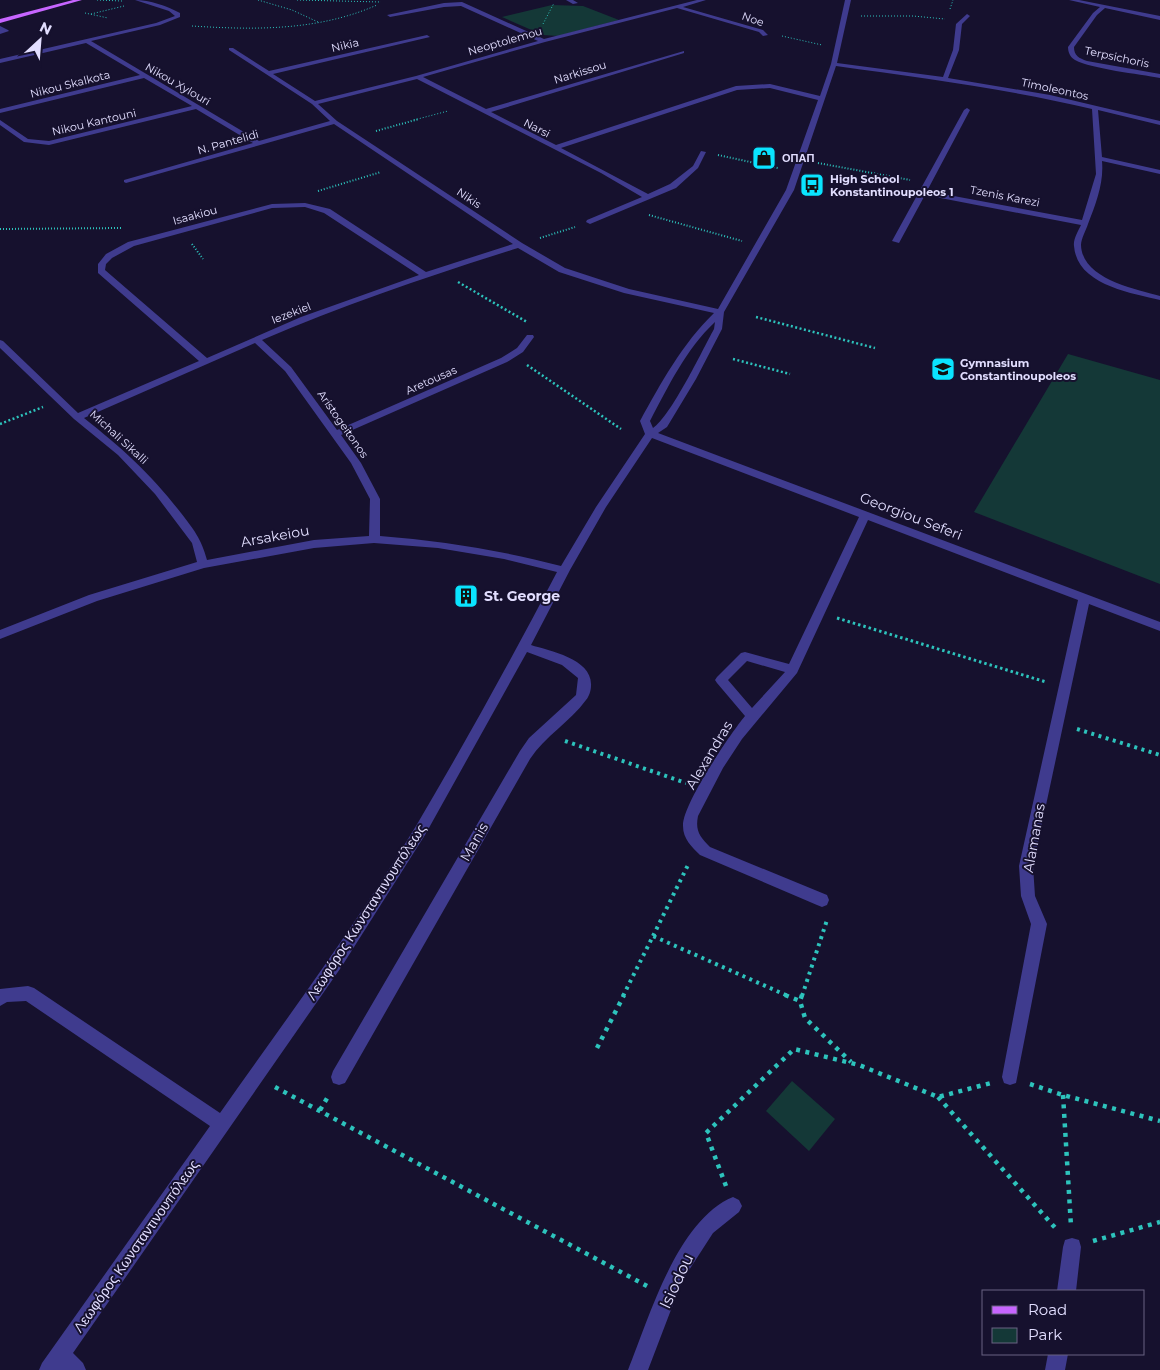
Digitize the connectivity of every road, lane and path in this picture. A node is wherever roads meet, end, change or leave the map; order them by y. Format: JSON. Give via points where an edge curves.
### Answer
{"nodes":[{"id":1,"x":79,"y":0,"type":"edge"},
{"id":2,"x":96,"y":0,"type":"edge"},
{"id":3,"x":125,"y":0,"type":"edge"},
{"id":4,"x":258,"y":0,"type":"edge"},
{"id":5,"x":297,"y":0,"type":"edge"},
{"id":6,"x":556,"y":0,"type":"edge"},
{"id":7,"x":569,"y":0,"type":"edge"},
{"id":8,"x":698,"y":0,"type":"edge"},
{"id":9,"x":838,"y":0,"type":"edge"},
{"id":10,"x":1072,"y":0,"type":"edge"},
{"id":11,"x":140,"y":1,"type":"edge"},
{"id":12,"x":848,"y":1,"type":"edge"},
{"id":13,"x":575,"y":3,"type":"dead end"},
{"id":14,"x":676,"y":6,"type":"junction"},
{"id":15,"x":1104,"y":7,"type":"junction"},
{"id":16,"x":80,"y":11,"type":"dead end"},
{"id":17,"x":845,"y":14,"type":"junction"},
{"id":18,"x":89,"y":15,"type":"junction"},
{"id":19,"x":390,"y":15,"type":"dead end"},
{"id":20,"x":967,"y":16,"type":"joint"},
{"id":21,"x":1160,"y":18,"type":"edge"},
{"id":22,"x":112,"y":19,"type":"dead end"},
{"id":23,"x":0,"y":21,"type":"edge"},
{"id":24,"x":318,"y":22,"type":"junction"},
{"id":25,"x":158,"y":24,"type":"junction"},
{"id":26,"x":0,"y":28,"type":"edge"},
{"id":27,"x":0,"y":32,"type":"edge"},
{"id":28,"x":766,"y":35,"type":"joint"},
{"id":29,"x":427,"y":37,"type":"dead end"},
{"id":30,"x":536,"y":37,"type":"junction"},
{"id":31,"x":542,"y":40,"type":"junction"},
{"id":32,"x":87,"y":41,"type":"junction"},
{"id":33,"x":231,"y":49,"type":"dead end"},
{"id":34,"x":837,"y":50,"type":"junction"},
{"id":35,"x":682,"y":52,"type":"dead end"},
{"id":36,"x":0,"y":61,"type":"edge"},
{"id":37,"x":834,"y":64,"type":"junction"},
{"id":38,"x":268,"y":73,"type":"junction"},
{"id":39,"x":144,"y":76,"type":"junction"},
{"id":40,"x":1160,"y":76,"type":"edge"},
{"id":41,"x":418,"y":77,"type":"junction"},
{"id":42,"x":944,"y":79,"type":"junction"},
{"id":43,"x":822,"y":100,"type":"junction"},
{"id":44,"x":314,"y":103,"type":"junction"},
{"id":45,"x":471,"y":105,"type":"junction"},
{"id":46,"x":198,"y":107,"type":"junction"},
{"id":47,"x":1095,"y":107,"type":"junction"},
{"id":48,"x":967,"y":110,"type":"dead end"},
{"id":49,"x":0,"y":111,"type":"edge"},
{"id":50,"x":484,"y":112,"type":"junction"},
{"id":51,"x":1160,"y":116,"type":"edge"},
{"id":52,"x":0,"y":122,"type":"edge"},
{"id":53,"x":335,"y":122,"type":"junction"},
{"id":54,"x":1157,"y":122,"type":"edge"},
{"id":55,"x":356,"y":136,"type":"junction"},
{"id":56,"x":259,"y":144,"type":"junction"},
{"id":57,"x":555,"y":148,"type":"junction"},
{"id":58,"x":703,"y":152,"type":"joint"},
{"id":59,"x":1099,"y":158,"type":"junction"},
{"id":60,"x":800,"y":160,"type":"junction"},
{"id":61,"x":401,"y":166,"type":"junction"},
{"id":62,"x":796,"y":172,"type":"junction"},
{"id":63,"x":1160,"y":172,"type":"edge"},
{"id":64,"x":126,"y":181,"type":"dead end"},
{"id":65,"x":927,"y":183,"type":"junction"},
{"id":66,"x":922,"y":192,"type":"junction"},
{"id":67,"x":647,"y":197,"type":"junction"},
{"id":68,"x":283,"y":205,"type":"junction"},
{"id":69,"x":622,"y":208,"type":"junction"},
{"id":70,"x":590,"y":222,"type":"joint"},
{"id":71,"x":1084,"y":222,"type":"junction"},
{"id":72,"x":125,"y":228,"type":"dead end"},
{"id":73,"x":0,"y":229,"type":"edge"},
{"id":74,"x":896,"y":241,"type":"dead end"},
{"id":75,"x":519,"y":245,"type":"junction"},
{"id":76,"x":758,"y":245,"type":"junction"},
{"id":77,"x":438,"y":271,"type":"junction"},
{"id":78,"x":425,"y":275,"type":"junction"},
{"id":79,"x":1160,"y":298,"type":"edge"},
{"id":80,"x":720,"y":312,"type":"junction"},
{"id":81,"x":756,"y":317,"type":"dead end"},
{"id":82,"x":530,"y":337,"type":"joint"},
{"id":83,"x":256,"y":339,"type":"junction"},
{"id":84,"x":0,"y":343,"type":"edge"},
{"id":85,"x":875,"y":348,"type":"dead end"},
{"id":86,"x":513,"y":355,"type":"junction"},
{"id":87,"x":734,"y":359,"type":"dead end"},
{"id":88,"x":205,"y":361,"type":"junction"},
{"id":89,"x":790,"y":374,"type":"dead end"},
{"id":90,"x":59,"y":400,"type":"junction"},
{"id":91,"x":77,"y":417,"type":"junction"},
{"id":92,"x":0,"y":424,"type":"edge"},
{"id":93,"x":621,"y":430,"type":"dead end"},
{"id":94,"x":336,"y":434,"type":"junction"},
{"id":95,"x":650,"y":434,"type":"junction"},
{"id":96,"x":865,"y":515,"type":"junction"},
{"id":97,"x":374,"y":540,"type":"junction"},
{"id":98,"x":204,"y":564,"type":"junction"},
{"id":99,"x":564,"y":570,"type":"junction"},
{"id":100,"x":1084,"y":600,"type":"junction"},
{"id":101,"x":819,"y":612,"type":"junction"},
{"id":102,"x":1160,"y":627,"type":"edge"},
{"id":103,"x":2,"y":631,"type":"edge"},
{"id":104,"x":524,"y":647,"type":"junction"},
{"id":105,"x":792,"y":670,"type":"junction"},
{"id":106,"x":1065,"y":688,"type":"junction"},
{"id":107,"x":752,"y":716,"type":"junction"},
{"id":108,"x":1057,"y":723,"type":"junction"},
{"id":109,"x":543,"y":734,"type":"junction"},
{"id":110,"x":1160,"y":755,"type":"edge"},
{"id":111,"x":706,"y":790,"type":"junction"},
{"id":112,"x":705,"y":851,"type":"junction"},
{"id":113,"x":822,"y":900,"type":"dead end"},
{"id":114,"x":828,"y":917,"type":"dead end"},
{"id":115,"x":653,"y":936,"type":"junction"},
{"id":116,"x":0,"y":998,"type":"edge"},
{"id":117,"x":800,"y":1001,"type":"junction"},
{"id":118,"x":598,"y":1048,"type":"dead end"},
{"id":119,"x":851,"y":1063,"type":"junction"},
{"id":120,"x":255,"y":1076,"type":"junction"},
{"id":121,"x":339,"y":1077,"type":"dead end"},
{"id":122,"x":1010,"y":1077,"type":"junction"},
{"id":123,"x":1063,"y":1095,"type":"junction"},
{"id":124,"x":938,"y":1097,"type":"junction"},
{"id":125,"x":1160,"y":1121,"type":"edge"},
{"id":126,"x":222,"y":1124,"type":"junction"},
{"id":127,"x":733,"y":1206,"type":"joint"},
{"id":128,"x":1160,"y":1222,"type":"edge"},
{"id":129,"x":1072,"y":1247,"type":"junction"},
{"id":130,"x":1066,"y":1290,"type":"edge"},
{"id":131,"x":667,"y":1297,"type":"junction"},
{"id":132,"x":1058,"y":1355,"type":"edge"},
{"id":133,"x":54,"y":1362,"type":"edge"},
{"id":134,"x":76,"y":1370,"type":"edge"},
{"id":135,"x":638,"y":1370,"type":"edge"},
{"id":136,"x":1055,"y":1370,"type":"edge"}],
"edges":[{"from":1,"to":23,"type":"main road"},
{"from":2,"to":3,"type":"path"},
{"from":4,"to":24,"type":"path"},
{"from":5,"to":24,"type":"path","via":[[381,2],[362,13]]},
{"from":6,"to":30,"type":"path"},
{"from":7,"to":13,"type":"street"},
{"from":8,"to":14,"type":"street","name":"Neoptolemou"},
{"from":9,"to":12,"type":"street"},
{"from":10,"to":15,"type":"street"},
{"from":11,"to":18,"type":"path"},
{"from":11,"to":25,"type":"street","via":[[178,14],[171,21]]},
{"from":12,"to":17,"type":"street","name":"Λεωφόρος Κωνσταντινουπόλεως"},
{"from":14,"to":28,"type":"street","name":"Noe","via":[[762,31]]},
{"from":14,"to":31,"type":"street","name":"Neoptolemou"},
{"from":15,"to":21,"type":"street"},
{"from":15,"to":40,"type":"street","name":"Terpsichoris","via":[[1095,14],[1071,47],[1071,52],[1086,62]]},
{"from":16,"to":18,"type":"path"},
{"from":17,"to":20,"type":"path","via":[[946,19]]},
{"from":17,"to":34,"type":"street","name":"Λεωφόρος Κωνσταντινουπόλεως"},
{"from":18,"to":22,"type":"path"},
{"from":19,"to":30,"type":"street","via":[[444,4],[462,4]]},
{"from":20,"to":42,"type":"street","via":[[958,24],[956,50]]},
{"from":24,"to":25,"type":"path","via":[[259,30]]},
{"from":25,"to":32,"type":"street"},
{"from":26,"to":27,"type":"street","via":[[6,31]]},
{"from":28,"to":34,"type":"path","via":[[787,36]]},
{"from":29,"to":38,"type":"street","name":"Nikia"},
{"from":30,"to":31,"type":"street"},
{"from":31,"to":41,"type":"street","name":"Neoptolemou"},
{"from":32,"to":36,"type":"street"},
{"from":32,"to":39,"type":"street","name":"Nikou Xylouri"},
{"from":33,"to":38,"type":"street","name":"Nikis"},
{"from":34,"to":37,"type":"street","name":"Λεωφόρος Κωνσταντινουπόλεως"},
{"from":35,"to":50,"type":"street","name":"Narkissou"},
{"from":37,"to":42,"type":"street","name":"Timoleontos"},
{"from":37,"to":43,"type":"street","name":"Λεωφόρος Κωνσταντινουπόλεως"},
{"from":38,"to":44,"type":"street","name":"Nikis"},
{"from":39,"to":46,"type":"street","name":"Nikou Xylouri"},
{"from":39,"to":49,"type":"street","name":"Nikou Skalkota"},
{"from":41,"to":44,"type":"street","name":"Neoptolemou"},
{"from":41,"to":45,"type":"street","name":"Narsi"},
{"from":42,"to":47,"type":"street","name":"Timoleontos"},
{"from":43,"to":57,"type":"street","via":[[755,84]]},
{"from":43,"to":60,"type":"street","name":"Λεωφόρος Κωνσταντινουπόλεως"},
{"from":44,"to":53,"type":"street","name":"Nikis"},
{"from":45,"to":50,"type":"street","name":"Narsi"},
{"from":45,"to":55,"type":"path"},
{"from":46,"to":52,"type":"street","name":"Nikou Kantouni","via":[[49,143],[26,140]]},
{"from":46,"to":56,"type":"street","name":"Nikou Xylouri"},
{"from":47,"to":54,"type":"street","name":"Timoleontos"},
{"from":47,"to":59,"type":"street"},
{"from":48,"to":65,"type":"street"},
{"from":50,"to":57,"type":"street","name":"Narsi"},
{"from":51,"to":54,"type":"street"},
{"from":53,"to":55,"type":"street","name":"Nikis"},
{"from":53,"to":56,"type":"street","name":"N. Pantelidi"},
{"from":55,"to":61,"type":"street","name":"Nikis"},
{"from":56,"to":64,"type":"street","name":"N. Pantelidi"},
{"from":57,"to":67,"type":"street","name":"Narsi"},
{"from":58,"to":62,"type":"path"},
{"from":58,"to":67,"type":"street","via":[[696,167],[672,186]]},
{"from":59,"to":63,"type":"street"},
{"from":59,"to":71,"type":"street","via":[[1099,175]]},
{"from":60,"to":62,"type":"street","name":"Λεωφόρος Κωνσταντινουπόλεως"},
{"from":60,"to":65,"type":"path"},
{"from":61,"to":68,"type":"path","via":[[325,188]]},
{"from":61,"to":75,"type":"street","name":"Nikis"},
{"from":62,"to":76,"type":"street","name":"Λεωφόρος Κωνσταντινουπόλεως","via":[[790,190]]},
{"from":65,"to":66,"type":"street"},
{"from":66,"to":71,"type":"street","name":"Tzenis Karezi"},
{"from":66,"to":74,"type":"street"},
{"from":67,"to":69,"type":"street"},
{"from":68,"to":78,"type":"street","name":"Isaakiou","via":[[305,205],[327,211]]},
{"from":68,"to":88,"type":"street","name":"Isaakiou","via":[[130,244],[102,264],[101,271]]},
{"from":69,"to":70,"type":"street"},
{"from":69,"to":76,"type":"path"},
{"from":70,"to":75,"type":"path"},
{"from":71,"to":79,"type":"street","via":[[1076,245],[1084,266],[1116,287]]},
{"from":72,"to":73,"type":"path"},
{"from":75,"to":77,"type":"street","name":"Iezekiel"},
{"from":75,"to":80,"type":"street","name":"Nikis","via":[[562,270],[590,281]]},
{"from":76,"to":80,"type":"street","name":"Λεωφόρος Κωνσταντινουπόλεως"},
{"from":77,"to":78,"type":"street","name":"Iezekiel"},
{"from":77,"to":82,"type":"path","via":[[528,323]]},
{"from":78,"to":83,"type":"street","name":"Iezekiel"},
{"from":80,"to":95,"type":"street","name":"Λεωφόρος Κωνσταντινουπόλεως","via":[[718,329],[691,379],[664,425]]},
{"from":80,"to":95,"type":"street","name":"Λεωφόρος Κωνσταντινουπόλεως","via":[[703,326],[660,393],[645,421]]},
{"from":81,"to":85,"type":"path"},
{"from":82,"to":86,"type":"street","name":"Aretousas"},
{"from":83,"to":88,"type":"street","name":"Iezekiel"},
{"from":83,"to":94,"type":"street","name":"Aristogeitonos","via":[[288,369]]},
{"from":84,"to":90,"type":"street","name":"Michali Sikalli"},
{"from":86,"to":93,"type":"path"},
{"from":86,"to":94,"type":"street","name":"Aretousas"},
{"from":87,"to":89,"type":"path"},
{"from":88,"to":91,"type":"street","name":"Iezekiel"},
{"from":90,"to":91,"type":"street","name":"Michali Sikalli"},
{"from":90,"to":92,"type":"path"},
{"from":91,"to":98,"type":"street","name":"Michali Sikalli","via":[[122,453],[159,492],[196,542]]},
{"from":94,"to":97,"type":"street","name":"Aristogeitonos","via":[[375,499]]},
{"from":95,"to":96,"type":"street","name":"Georgiou Seferi"},
{"from":95,"to":99,"type":"street","name":"Λεωφόρος Κωνσταντινουπόλεως"},
{"from":96,"to":100,"type":"street","name":"Georgiou Seferi"},
{"from":96,"to":101,"type":"street","name":"Alexandras"},
{"from":97,"to":98,"type":"street","name":"Arsakeiou","via":[[314,544]]},
{"from":97,"to":99,"type":"street","name":"Arsakeiou","via":[[438,544],[504,555]]},
{"from":98,"to":103,"type":"street","name":"Arsakeiou","via":[[93,598]]},
{"from":99,"to":104,"type":"street","name":"Λεωφόρος Κωνσταντινουπόλεως"},
{"from":100,"to":102,"type":"street","name":"Georgiou Seferi"},
{"from":100,"to":106,"type":"street","name":"Alamanas"},
{"from":101,"to":105,"type":"street","name":"Alexandras"},
{"from":101,"to":106,"type":"path"},
{"from":104,"to":109,"type":"street","name":"Manis","via":[[570,664],[583,676],[585,687],[582,697]]},
{"from":104,"to":120,"type":"street","name":"Λεωφόρος Κωνσταντινουπόλεως","via":[[420,830],[337,961]]},
{"from":105,"to":107,"type":"street","name":"Alexandras"},
{"from":105,"to":107,"type":"street","via":[[746,656],[721,680]]},
{"from":106,"to":108,"type":"street","name":"Alamanas"},
{"from":107,"to":111,"type":"street","name":"Alexandras","via":[[736,736]]},
{"from":108,"to":110,"type":"path"},
{"from":108,"to":122,"type":"street","name":"Alamanas","via":[[1026,866],[1028,896],[1039,924]]},
{"from":109,"to":111,"type":"path"},
{"from":109,"to":121,"type":"street","name":"Manis","via":[[525,755]]},
{"from":111,"to":112,"type":"street","name":"Alexandras","via":[[688,828],[693,840]]},
{"from":112,"to":113,"type":"street","name":"Alexandras"},
{"from":112,"to":115,"type":"path","via":[[690,860]]},
{"from":114,"to":117,"type":"path"},
{"from":115,"to":117,"type":"path"},
{"from":115,"to":118,"type":"path"},
{"from":116,"to":126,"type":"street","via":[[28,993]]},
{"from":117,"to":119,"type":"path","via":[[806,1018]]},
{"from":119,"to":124,"type":"path"},
{"from":119,"to":127,"type":"path","via":[[794,1049],[706,1133]]},
{"from":120,"to":126,"type":"street","name":"Λεωφόρος Κωνσταντινουπόλεως"},
{"from":120,"to":131,"type":"path"},
{"from":122,"to":123,"type":"path"},
{"from":122,"to":124,"type":"path"},
{"from":123,"to":125,"type":"path"},
{"from":123,"to":129,"type":"path"},
{"from":124,"to":129,"type":"path"},
{"from":126,"to":133,"type":"street","name":"Λεωφόρος Κωνσταντινουπόλεως"},
{"from":127,"to":131,"type":"street","name":"Isiodou","via":[[706,1227],[675,1275]]},
{"from":128,"to":129,"type":"path"},
{"from":129,"to":130,"type":"street"},
{"from":131,"to":135,"type":"street","name":"Isiodou"},
{"from":132,"to":136,"type":"street"},
{"from":133,"to":134,"type":"street"}]}
